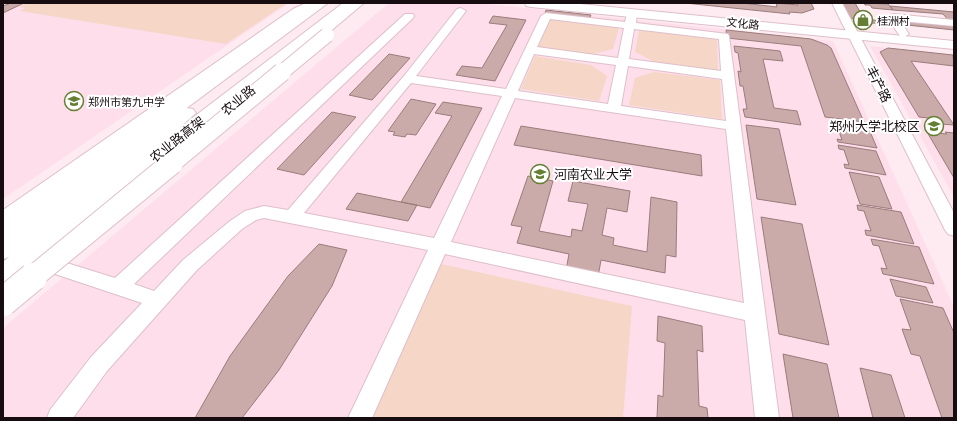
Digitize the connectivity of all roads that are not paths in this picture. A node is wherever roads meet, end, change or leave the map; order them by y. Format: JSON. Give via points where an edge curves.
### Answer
{"nodes":[{"id":1,"x":316,"y":3,"type":"edge"},
{"id":2,"x":323,"y":3,"type":"edge"},
{"id":3,"x":333,"y":3,"type":"edge"},
{"id":4,"x":531,"y":3,"type":"edge"},
{"id":5,"x":587,"y":3,"type":"edge"},
{"id":6,"x":837,"y":3,"type":"edge"},
{"id":7,"x":354,"y":5,"type":"edge"},
{"id":8,"x":461,"y":11,"type":"dead end"},
{"id":9,"x":632,"y":12,"type":"edge"},
{"id":10,"x":409,"y":16,"type":"dead end"},
{"id":11,"x":954,"y":23,"type":"edge"},
{"id":12,"x":852,"y":32,"type":"junction"},
{"id":13,"x":904,"y":34,"type":"junction"},
{"id":14,"x":954,"y":39,"type":"edge"},
{"id":15,"x":954,"y":46,"type":"edge"},
{"id":16,"x":530,"y":50,"type":"junction"},
{"id":17,"x":624,"y":62,"type":"junction"},
{"id":18,"x":728,"y":76,"type":"junction"},
{"id":19,"x":408,"y":79,"type":"junction"},
{"id":20,"x":510,"y":94,"type":"junction"},
{"id":21,"x":614,"y":108,"type":"junction"},
{"id":22,"x":733,"y":126,"type":"junction"},
{"id":23,"x":292,"y":216,"type":"junction"},
{"id":24,"x":3,"y":221,"type":"edge"},
{"id":25,"x":954,"y":230,"type":"edge"},
{"id":26,"x":3,"y":235,"type":"edge"},
{"id":27,"x":439,"y":246,"type":"junction"},
{"id":28,"x":3,"y":250,"type":"edge"},
{"id":29,"x":36,"y":260,"type":"junction"},
{"id":30,"x":3,"y":275,"type":"edge"},
{"id":31,"x":3,"y":287,"type":"edge"},
{"id":32,"x":118,"y":287,"type":"junction"},
{"id":33,"x":158,"y":300,"type":"junction"},
{"id":34,"x":3,"y":302,"type":"edge"},
{"id":35,"x":755,"y":314,"type":"junction"},
{"id":36,"x":59,"y":418,"type":"edge"},
{"id":37,"x":360,"y":418,"type":"edge"},
{"id":38,"x":767,"y":418,"type":"edge"}],
"edges":[{"from":1,"to":24,"type":"main road","via":[[298,12]]},
{"from":2,"to":26,"type":"street","name":"农业路"},
{"from":3,"to":28,"type":"main road","name":"农业路高架"},
{"from":4,"to":9,"type":"main road","name":"文化路"},
{"from":5,"to":9,"type":"main road","name":"文化路"},
{"from":6,"to":12,"type":"street","name":"丰产路"},
{"from":7,"to":29,"type":"street","name":"农业路"},
{"from":7,"to":30,"type":"main road","name":"农业路高架"},
{"from":7,"to":34,"type":"main road","bridge":true,"via":[[327,35]]},
{"from":8,"to":19,"type":"street"},
{"from":9,"to":12,"type":"main road","name":"文化路"},
{"from":9,"to":16,"type":"street","via":[[546,16]]},
{"from":9,"to":17,"type":"street"},
{"from":9,"to":18,"type":"street","via":[[724,36]]},
{"from":10,"to":32,"type":"street"},
{"from":11,"to":13,"type":"street","via":[[894,17]]},
{"from":12,"to":13,"type":"main road","name":"文化路"},
{"from":12,"to":15,"type":"main road","name":"文化路"},
{"from":12,"to":25,"type":"street","name":"丰产路"},
{"from":13,"to":14,"type":"main road","name":"文化路"},
{"from":16,"to":17,"type":"street"},
{"from":16,"to":20,"type":"street"},
{"from":17,"to":18,"type":"street"},
{"from":17,"to":21,"type":"street"},
{"from":18,"to":22,"type":"street"},
{"from":19,"to":20,"type":"street"},
{"from":19,"to":23,"type":"street"},
{"from":20,"to":21,"type":"street"},
{"from":20,"to":27,"type":"street"},
{"from":21,"to":22,"type":"street"},
{"from":22,"to":35,"type":"street"},
{"from":23,"to":27,"type":"street"},
{"from":23,"to":33,"type":"street","via":[[264,212],[251,215],[236,224],[190,265]]},
{"from":27,"to":35,"type":"street"},
{"from":27,"to":37,"type":"street"},
{"from":29,"to":31,"type":"street","name":"农业路"},
{"from":29,"to":32,"type":"street"},
{"from":32,"to":33,"type":"street"},
{"from":33,"to":36,"type":"street","via":[[99,364]]},
{"from":35,"to":38,"type":"street"}]}
